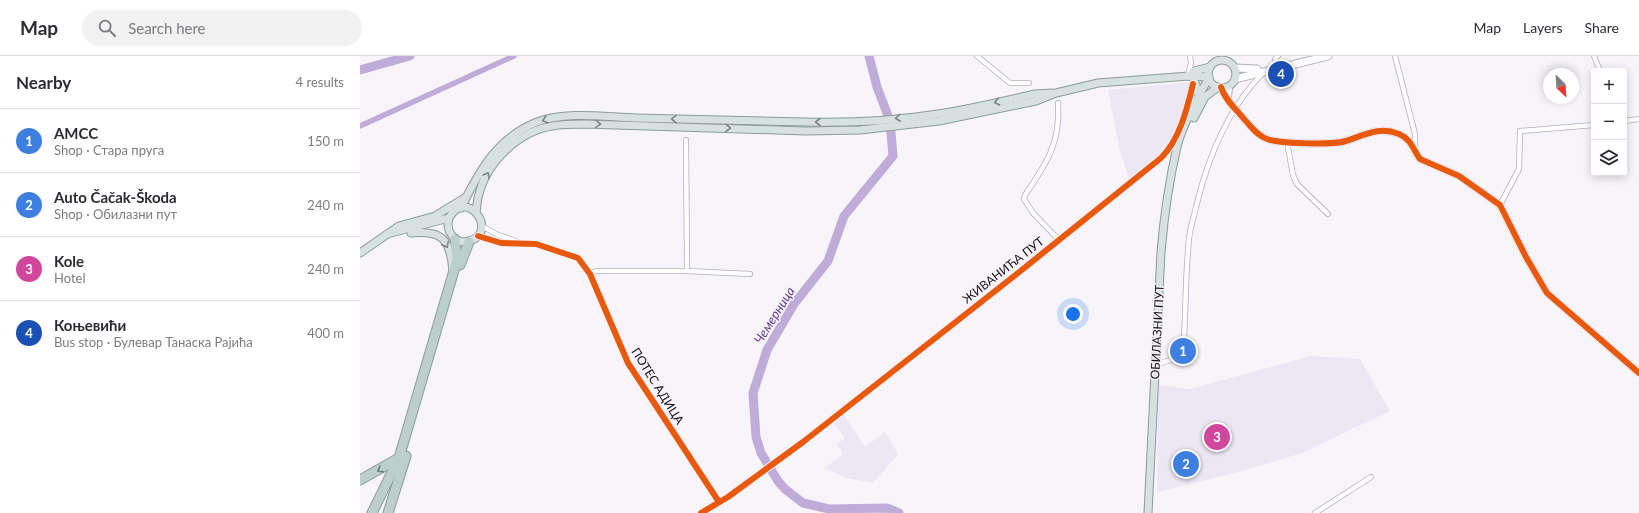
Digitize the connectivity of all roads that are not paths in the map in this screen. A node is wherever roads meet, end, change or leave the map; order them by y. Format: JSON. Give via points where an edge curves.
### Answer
{"nodes":[{"id":1,"x":977,"y":56,"type":"edge"},
{"id":2,"x":1190,"y":56,"type":"edge"},
{"id":3,"x":1318,"y":56,"type":"edge"},
{"id":4,"x":1328,"y":56,"type":"edge"},
{"id":5,"x":1395,"y":56,"type":"edge"},
{"id":6,"x":1594,"y":56,"type":"edge"},
{"id":7,"x":1220,"y":58,"type":"edge"},
{"id":8,"x":1232,"y":62,"type":"edge"},
{"id":9,"x":1210,"y":67,"type":"junction"},
{"id":10,"x":1599,"y":68,"type":"edge"},
{"id":11,"x":1264,"y":70,"type":"junction"},
{"id":12,"x":1209,"y":77,"type":"junction"},
{"id":13,"x":1191,"y":78,"type":"junction"},
{"id":14,"x":1235,"y":79,"type":"junction"},
{"id":15,"x":1029,"y":83,"type":"dead end"},
{"id":16,"x":1223,"y":87,"type":"junction"},
{"id":17,"x":1200,"y":95,"type":"junction"},
{"id":18,"x":1058,"y":103,"type":"dead end"},
{"id":19,"x":1234,"y":108,"type":"junction"},
{"id":20,"x":938,"y":118,"type":"junction"},
{"id":21,"x":1639,"y":119,"type":"edge"},
{"id":22,"x":1627,"y":121,"type":"edge"},
{"id":23,"x":1591,"y":126,"type":"edge"},
{"id":24,"x":686,"y":140,"type":"dead end"},
{"id":25,"x":1287,"y":142,"type":"junction"},
{"id":26,"x":1175,"y":148,"type":"junction"},
{"id":27,"x":1415,"y":148,"type":"junction"},
{"id":28,"x":466,"y":197,"type":"junction"},
{"id":29,"x":1500,"y":205,"type":"junction"},
{"id":30,"x":461,"y":208,"type":"junction"},
{"id":31,"x":476,"y":212,"type":"junction"},
{"id":32,"x":1328,"y":214,"type":"dead end"},
{"id":33,"x":449,"y":218,"type":"junction"},
{"id":34,"x":424,"y":226,"type":"junction"},
{"id":35,"x":482,"y":226,"type":"junction"},
{"id":36,"x":448,"y":228,"type":"junction"},
{"id":37,"x":387,"y":234,"type":"junction"},
{"id":38,"x":478,"y":236,"type":"junction"},
{"id":39,"x":455,"y":239,"type":"junction"},
{"id":40,"x":1059,"y":240,"type":"junction"},
{"id":41,"x":469,"y":242,"type":"junction"},
{"id":42,"x":521,"y":242,"type":"junction"},
{"id":43,"x":372,"y":243,"type":"junction"},
{"id":44,"x":360,"y":253,"type":"edge"},
{"id":45,"x":687,"y":271,"type":"junction"},
{"id":46,"x":453,"y":274,"type":"junction"},
{"id":47,"x":590,"y":274,"type":"junction"},
{"id":48,"x":750,"y":274,"type":"dead end"},
{"id":49,"x":1155,"y":365,"type":"junction"},
{"id":50,"x":1639,"y":373,"type":"edge"},
{"id":51,"x":402,"y":457,"type":"junction"},
{"id":52,"x":1371,"y":477,"type":"dead end"},
{"id":53,"x":360,"y":480,"type":"edge"},
{"id":54,"x":719,"y":502,"type":"junction"},
{"id":55,"x":372,"y":513,"type":"edge"},
{"id":56,"x":379,"y":513,"type":"edge"},
{"id":57,"x":388,"y":513,"type":"edge"},
{"id":58,"x":701,"y":513,"type":"edge"},
{"id":59,"x":1148,"y":513,"type":"edge"},
{"id":60,"x":1315,"y":513,"type":"edge"}],
"edges":[{"from":1,"to":15,"type":"street","via":[[1010,83]]},
{"from":2,"to":13,"type":"street","name":"ЖИВАНИЋА ПУТ"},
{"from":3,"to":11,"type":"main road"},
{"from":4,"to":11,"type":"main road"},
{"from":5,"to":27,"type":"street","via":[[1415,134]]},
{"from":6,"to":10,"type":"street"},
{"from":7,"to":8,"type":"main road"},
{"from":7,"to":9,"type":"main road"},
{"from":8,"to":11,"type":"main road","via":[[1252,70]]},
{"from":8,"to":14,"type":"main road"},
{"from":9,"to":12,"type":"main road"},
{"from":9,"to":13,"type":"main road","via":[[1194,71]]},
{"from":11,"to":14,"type":"main road"},
{"from":11,"to":19,"type":"street"},
{"from":12,"to":13,"type":"main road"},
{"from":12,"to":16,"type":"main road","via":[[1213,84]]},
{"from":12,"to":17,"type":"main road"},
{"from":13,"to":17,"type":"main road"},
{"from":13,"to":20,"type":"main road","via":[[1098,83],[1056,93],[1036,101]]},
{"from":13,"to":26,"type":"street","name":"ЖИВАНИЋА ПУТ"},
{"from":14,"to":16,"type":"main road"},
{"from":16,"to":19,"type":"street","via":[[1224,96]]},
{"from":16,"to":26,"type":"main road","via":[[1203,100]]},
{"from":17,"to":26,"type":"main road"},
{"from":18,"to":40,"type":"street","via":[[1057,133],[1048,161],[1024,199],[1033,213]]},
{"from":19,"to":25,"type":"street","via":[[1258,135]]},
{"from":19,"to":49,"type":"street","via":[[1206,169],[1189,238],[1182,354],[1180,357]]},
{"from":20,"to":28,"type":"main road","one_way":true,"via":[[857,122],[586,116],[548,118],[525,128],[504,142],[479,172]]},
{"from":31,"to":20,"type":"main road","one_way":true,"via":[[479,193],[496,160],[524,136],[550,126],[585,124],[806,131],[860,130]]},
{"from":21,"to":22,"type":"street"},
{"from":23,"to":29,"type":"street","via":[[1520,131],[1519,169]]},
{"from":24,"to":45,"type":"street"},
{"from":25,"to":27,"type":"street","via":[[1340,142],[1375,130],[1399,134]]},
{"from":25,"to":32,"type":"street","via":[[1297,184]]},
{"from":26,"to":40,"type":"street","name":"ЖИВАНИЋА ПУТ"},
{"from":26,"to":49,"type":"main road","name":"ОБИЛАЗНИ ПУТ","via":[[1164,218]]},
{"from":27,"to":29,"type":"street","via":[[1420,159],[1459,176]]},
{"from":28,"to":30,"type":"main road"},
{"from":28,"to":37,"type":"main road","via":[[434,216],[399,226]]},
{"from":29,"to":50,"type":"street","via":[[1547,293]]},
{"from":30,"to":31,"type":"main road","via":[[469,208]]},
{"from":30,"to":33,"type":"main road"},
{"from":31,"to":35,"type":"main road","via":[[481,218]]},
{"from":33,"to":34,"type":"main road"},
{"from":33,"to":36,"type":"main road"},
{"from":34,"to":36,"type":"main road"},
{"from":34,"to":37,"type":"main road"},
{"from":35,"to":38,"type":"main road"},
{"from":35,"to":42,"type":"street","via":[[498,236]]},
{"from":36,"to":39,"type":"main road"},
{"from":37,"to":43,"type":"main road"},
{"from":38,"to":41,"type":"main road"},
{"from":38,"to":42,"type":"street","via":[[501,243]]},
{"from":39,"to":41,"type":"main road"},
{"from":39,"to":46,"type":"highway","via":[[457,258]]},
{"from":40,"to":54,"type":"street","name":"ЖИВАНИЋА ПУТ","via":[[794,449]]},
{"from":41,"to":51,"type":"highway","via":[[460,261]]},
{"from":42,"to":47,"type":"street","name":"ПОТЕС АДИЦА","via":[[551,248],[578,258]]},
{"from":43,"to":44,"type":"main road"},
{"from":43,"to":46,"type":"main road","one_way":true,"via":[[403,234],[428,231],[446,242]]},
{"from":45,"to":47,"type":"street","via":[[596,271]]},
{"from":45,"to":48,"type":"street"},
{"from":46,"to":51,"type":"highway"},
{"from":47,"to":54,"type":"street","name":"ПОТЕС АДИЦА","via":[[628,363]]},
{"from":49,"to":59,"type":"main road","name":"ОБИЛАЗНИ ПУТ"},
{"from":51,"to":53,"type":"highway","one_way":true},
{"from":51,"to":55,"type":"highway"},
{"from":51,"to":56,"type":"highway"},
{"from":51,"to":57,"type":"highway"},
{"from":52,"to":60,"type":"street"},
{"from":54,"to":58,"type":"street"}]}
